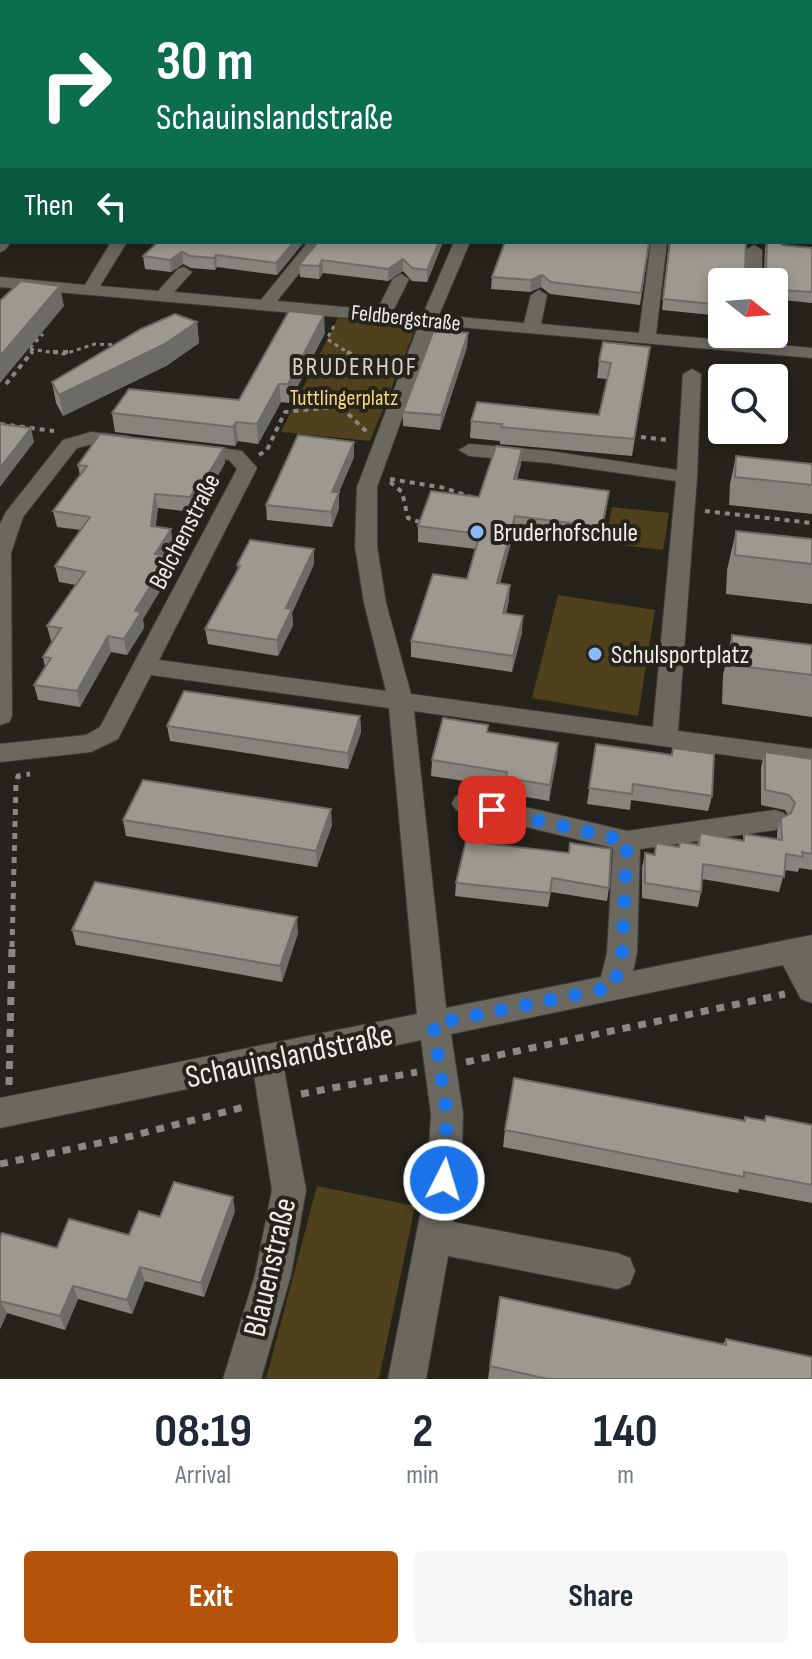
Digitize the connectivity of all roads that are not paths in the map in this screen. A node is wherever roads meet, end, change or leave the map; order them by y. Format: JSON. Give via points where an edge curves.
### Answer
{"nodes":[{"id":1,"x":118,"y":244,"type":"edge"},
{"id":2,"x":314,"y":244,"type":"edge"},
{"id":3,"x":461,"y":244,"type":"edge"},
{"id":4,"x":659,"y":244,"type":"edge"},
{"id":5,"x":754,"y":250,"type":"dead end"},
{"id":6,"x":754,"y":268,"type":"edge"},
{"id":7,"x":184,"y":272,"type":"dead end"},
{"id":8,"x":401,"y":279,"type":"dead end"},
{"id":9,"x":0,"y":282,"type":"edge"},
{"id":10,"x":90,"y":289,"type":"junction"},
{"id":11,"x":163,"y":295,"type":"junction"},
{"id":12,"x":539,"y":295,"type":"dead end"},
{"id":13,"x":267,"y":303,"type":"junction"},
{"id":14,"x":383,"y":314,"type":"junction"},
{"id":15,"x":429,"y":320,"type":"junction"},
{"id":16,"x":531,"y":329,"type":"junction"},
{"id":17,"x":647,"y":338,"type":"junction"},
{"id":18,"x":708,"y":340,"type":"edge"},
{"id":19,"x":787,"y":348,"type":"edge"},
{"id":20,"x":812,"y":353,"type":"edge"},
{"id":21,"x":692,"y":374,"type":"dead end"},
{"id":22,"x":148,"y":445,"type":"edge"},
{"id":23,"x":177,"y":448,"type":"edge"},
{"id":24,"x":469,"y":450,"type":"dead end"},
{"id":25,"x":687,"y":477,"type":"junction"},
{"id":26,"x":146,"y":666,"type":"junction"},
{"id":27,"x":401,"y":702,"type":"junction"},
{"id":28,"x":0,"y":716,"type":"edge"},
{"id":29,"x":665,"y":738,"type":"junction"},
{"id":30,"x":0,"y":753,"type":"edge"},
{"id":31,"x":812,"y":758,"type":"edge"},
{"id":32,"x":465,"y":803,"type":"dead end"},
{"id":33,"x":775,"y":820,"type":"dead end"},
{"id":34,"x":627,"y":841,"type":"junction"},
{"id":35,"x":801,"y":950,"type":"edge"},
{"id":36,"x":614,"y":987,"type":"junction"},
{"id":37,"x":812,"y":989,"type":"edge"},
{"id":38,"x":433,"y":1024,"type":"junction"},
{"id":39,"x":267,"y":1060,"type":"junction"},
{"id":40,"x":2,"y":1105,"type":"edge"},
{"id":41,"x":434,"y":1236,"type":"junction"},
{"id":42,"x":617,"y":1271,"type":"dead end"},
{"id":43,"x":242,"y":1379,"type":"edge"},
{"id":44,"x":407,"y":1379,"type":"edge"}],
"edges":[{"from":1,"to":10,"type":"street"},
{"from":2,"to":13,"type":"street"},
{"from":3,"to":15,"type":"street"},
{"from":4,"to":17,"type":"street"},
{"from":5,"to":6,"type":"street"},
{"from":7,"to":11,"type":"street"},
{"from":8,"to":14,"type":"street"},
{"from":9,"to":10,"type":"street","name":"Feldbergstraße"},
{"from":10,"to":11,"type":"street","name":"Feldbergstraße"},
{"from":11,"to":13,"type":"street","name":"Feldbergstraße"},
{"from":12,"to":16,"type":"street"},
{"from":13,"to":14,"type":"street","name":"Feldbergstraße"},
{"from":14,"to":15,"type":"street","name":"Feldbergstraße"},
{"from":15,"to":16,"type":"street","name":"Feldbergstraße"},
{"from":15,"to":27,"type":"street","via":[[370,475],[366,546]]},
{"from":16,"to":17,"type":"street","name":"Feldbergstraße"},
{"from":17,"to":18,"type":"street","name":"Feldbergstraße"},
{"from":19,"to":20,"type":"street","name":"Feldbergstraße"},
{"from":21,"to":25,"type":"street"},
{"from":22,"to":28,"type":"street","via":[[91,438],[70,444],[13,516],[0,553]]},
{"from":23,"to":26,"type":"street","name":"Belchenstraße","via":[[235,455],[253,463]]},
{"from":24,"to":25,"type":"street"},
{"from":25,"to":29,"type":"street"},
{"from":26,"to":27,"type":"street"},
{"from":26,"to":30,"type":"street","name":"Belchenstraße","via":[[109,733],[91,743]]},
{"from":27,"to":29,"type":"street"},
{"from":27,"to":38,"type":"street"},
{"from":29,"to":31,"type":"street"},
{"from":32,"to":34,"type":"street"},
{"from":33,"to":34,"type":"street"},
{"from":34,"to":36,"type":"street","via":[[622,953]]},
{"from":35,"to":36,"type":"street","name":"Schauinslandstraße"},
{"from":35,"to":37,"type":"street"},
{"from":36,"to":38,"type":"street","name":"Schauinslandstraße"},
{"from":38,"to":39,"type":"street","name":"Schauinslandstraße"},
{"from":38,"to":41,"type":"street","via":[[447,1114]]},
{"from":39,"to":40,"type":"street","name":"Schauinslandstraße"},
{"from":39,"to":43,"type":"street","name":"Blauenstraße","via":[[289,1190],[276,1261]]},
{"from":41,"to":42,"type":"street"},
{"from":41,"to":44,"type":"street"}]}
